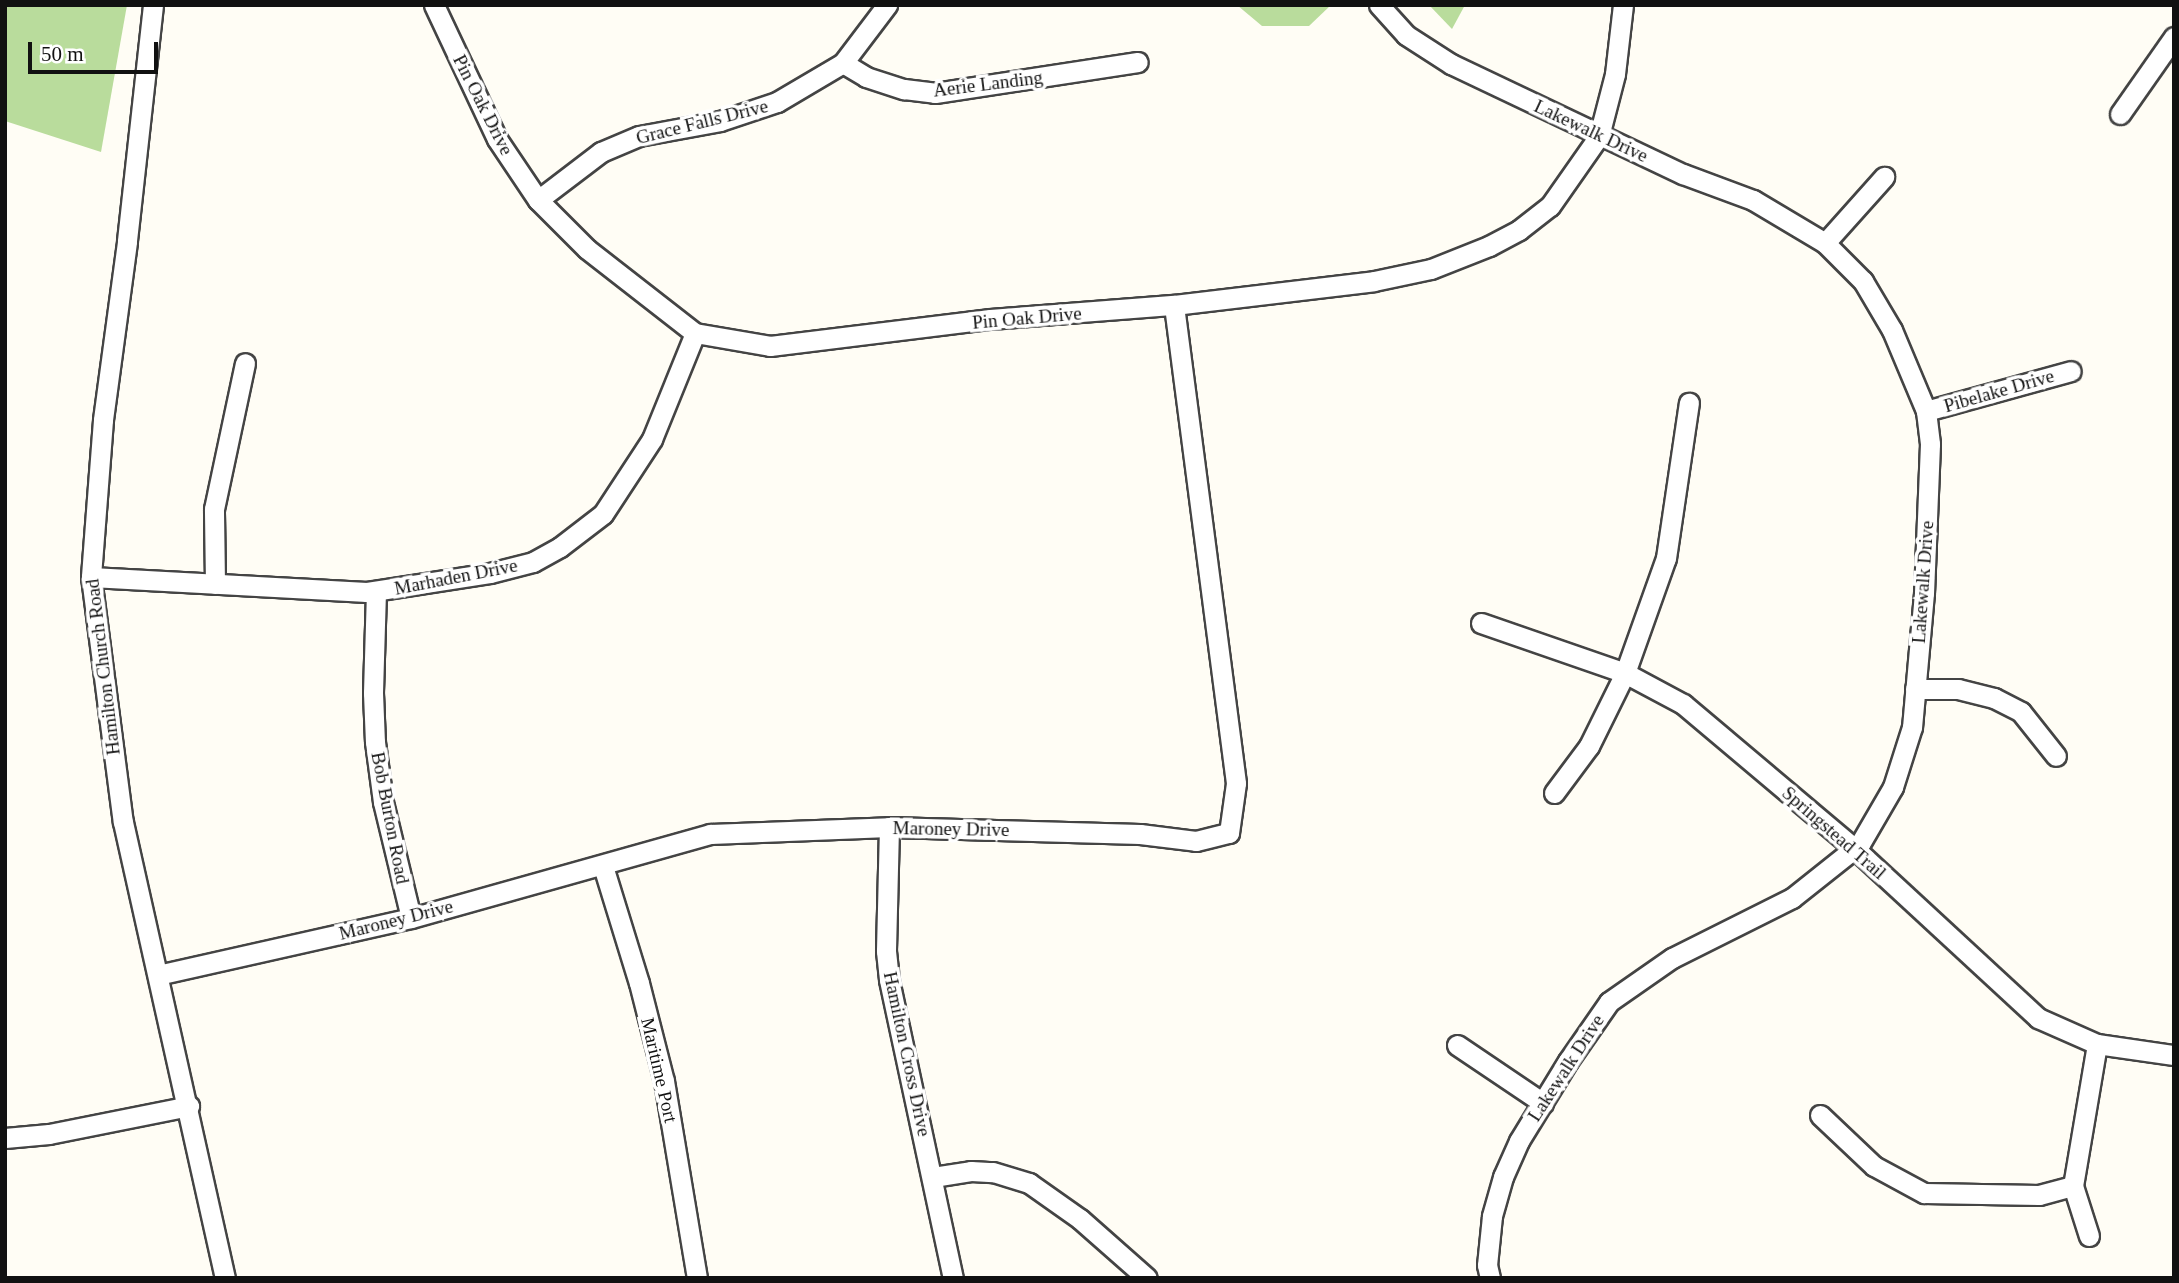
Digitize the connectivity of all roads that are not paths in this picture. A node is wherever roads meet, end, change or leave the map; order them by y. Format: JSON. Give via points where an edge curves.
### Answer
{"nodes":[{"id":1,"x":153,"y":5,"type":"edge"},
{"id":2,"x":434,"y":5,"type":"edge"},
{"id":3,"x":887,"y":5,"type":"edge"},
{"id":4,"x":1379,"y":5,"type":"edge"},
{"id":5,"x":1623,"y":5,"type":"edge"},
{"id":6,"x":2174,"y":37,"type":"edge"},
{"id":7,"x":1138,"y":62,"type":"dead end"},
{"id":8,"x":843,"y":63,"type":"junction"},
{"id":9,"x":2120,"y":114,"type":"dead end"},
{"id":10,"x":1599,"y":136,"type":"junction"},
{"id":11,"x":1884,"y":177,"type":"dead end"},
{"id":12,"x":538,"y":200,"type":"junction"},
{"id":13,"x":1825,"y":243,"type":"junction"},
{"id":14,"x":1174,"y":305,"type":"junction"},
{"id":15,"x":695,"y":333,"type":"junction"},
{"id":16,"x":245,"y":363,"type":"dead end"},
{"id":17,"x":2071,"y":371,"type":"dead end"},
{"id":18,"x":1689,"y":403,"type":"dead end"},
{"id":19,"x":1926,"y":411,"type":"junction"},
{"id":20,"x":91,"y":578,"type":"junction"},
{"id":21,"x":215,"y":584,"type":"junction"},
{"id":22,"x":376,"y":592,"type":"junction"},
{"id":23,"x":1481,"y":623,"type":"dead end"},
{"id":24,"x":1625,"y":673,"type":"junction"},
{"id":25,"x":1915,"y":689,"type":"junction"},
{"id":26,"x":2056,"y":756,"type":"dead end"},
{"id":27,"x":1554,"y":793,"type":"dead end"},
{"id":28,"x":889,"y":827,"type":"junction"},
{"id":29,"x":1854,"y":848,"type":"junction"},
{"id":30,"x":603,"y":866,"type":"junction"},
{"id":31,"x":411,"y":918,"type":"junction"},
{"id":32,"x":158,"y":975,"type":"junction"},
{"id":33,"x":2097,"y":1044,"type":"junction"},
{"id":34,"x":1457,"y":1045,"type":"dead end"},
{"id":35,"x":2172,"y":1055,"type":"edge"},
{"id":36,"x":1543,"y":1103,"type":"junction"},
{"id":37,"x":189,"y":1106,"type":"junction"},
{"id":38,"x":1820,"y":1115,"type":"dead end"},
{"id":39,"x":5,"y":1138,"type":"edge"},
{"id":40,"x":933,"y":1177,"type":"junction"},
{"id":41,"x":2073,"y":1186,"type":"junction"},
{"id":42,"x":2089,"y":1236,"type":"dead end"},
{"id":43,"x":225,"y":1278,"type":"edge"},
{"id":44,"x":697,"y":1278,"type":"edge"},
{"id":45,"x":953,"y":1278,"type":"edge"},
{"id":46,"x":1147,"y":1278,"type":"edge"},
{"id":47,"x":1490,"y":1278,"type":"edge"}],
"edges":[{"from":1,"to":20,"type":"street","name":"Hamilton Church Road","via":[[103,420]]},
{"from":2,"to":12,"type":"street","name":"Pin Oak Drive","via":[[497,139]]},
{"from":3,"to":8,"type":"street","name":"Grace Falls Drive"},
{"from":4,"to":10,"type":"street","name":"Lakewalk Drive","via":[[1406,35],[1451,64]]},
{"from":5,"to":10,"type":"street","name":"Pin Oak Drive","via":[[1615,74]]},
{"from":6,"to":9,"type":"street"},
{"from":7,"to":8,"type":"street","name":"Aerie Landing","via":[[934,93],[866,77]]},
{"from":8,"to":12,"type":"street","name":"Grace Falls Drive","via":[[777,103],[720,121],[639,136],[601,152]]},
{"from":10,"to":13,"type":"street","name":"Lakewalk Drive","via":[[1753,200]]},
{"from":10,"to":14,"type":"street","name":"Pin Oak Drive","via":[[1550,206],[1489,246],[1407,275]]},
{"from":11,"to":13,"type":"street"},
{"from":12,"to":15,"type":"street","name":"Pin Oak Drive","via":[[587,249]]},
{"from":13,"to":19,"type":"street","name":"Lakewalk Drive","via":[[1869,291],[1892,330]]},
{"from":14,"to":15,"type":"street","name":"Pin Oak Drive","via":[[990,319],[770,346]]},
{"from":14,"to":28,"type":"street","name":"Maroney Drive","via":[[1236,783],[1229,833],[1196,841]]},
{"from":15,"to":22,"type":"street","name":"Marhaden Drive","via":[[652,439],[603,514],[533,562]]},
{"from":16,"to":21,"type":"street","via":[[214,509]]},
{"from":17,"to":19,"type":"street","name":"Pibelake Drive"},
{"from":18,"to":24,"type":"street","via":[[1666,558]]},
{"from":19,"to":25,"type":"street","name":"Lakewalk Drive","via":[[1929,471]]},
{"from":20,"to":21,"type":"street","name":"Marhaden Drive"},
{"from":20,"to":32,"type":"street","name":"Hamilton Church Road","via":[[123,822]]},
{"from":21,"to":22,"type":"street","name":"Marhaden Drive"},
{"from":22,"to":31,"type":"street","name":"Bob Burton Road","via":[[375,742],[383,802]]},
{"from":23,"to":24,"type":"street","name":"Springstead Trail"},
{"from":24,"to":27,"type":"street","via":[[1589,746]]},
{"from":24,"to":29,"type":"street","name":"Springstead Trail","via":[[1684,704]]},
{"from":25,"to":26,"type":"street","via":[[1958,690],[1994,698],[2021,712]]},
{"from":25,"to":29,"type":"street","name":"Lakewalk Drive","via":[[1912,727],[1894,787]]},
{"from":28,"to":30,"type":"street","name":"Maroney Drive","via":[[710,834]]},
{"from":28,"to":40,"type":"street","name":"Hamilton Cross Drive","via":[[889,980]]},
{"from":29,"to":33,"type":"street","name":"Springstead Trail","via":[[2038,1018]]},
{"from":29,"to":36,"type":"street","name":"Lakewalk Drive","via":[[1792,898],[1672,958],[1609,1002]]},
{"from":30,"to":31,"type":"street","name":"Maroney Drive"},
{"from":30,"to":44,"type":"street","name":"Maritime Port","via":[[664,1081]]},
{"from":31,"to":32,"type":"street","name":"Maroney Drive"},
{"from":32,"to":37,"type":"street","name":"Hamilton Church Road"},
{"from":33,"to":35,"type":"street","name":"Springstead Trail"},
{"from":33,"to":41,"type":"street"},
{"from":34,"to":36,"type":"street"},
{"from":36,"to":47,"type":"street","name":"Lakewalk Drive","via":[[1503,1177],[1492,1216]]},
{"from":37,"to":39,"type":"street","via":[[49,1134]]},
{"from":37,"to":43,"type":"street","name":"Hamilton Church Road"},
{"from":38,"to":41,"type":"street","via":[[1874,1166],[1924,1193],[2039,1195]]},
{"from":40,"to":45,"type":"street","name":"Hamilton Cross Drive"},
{"from":40,"to":46,"type":"street","via":[[993,1172],[1029,1183],[1080,1219]]},
{"from":41,"to":42,"type":"street"}]}
